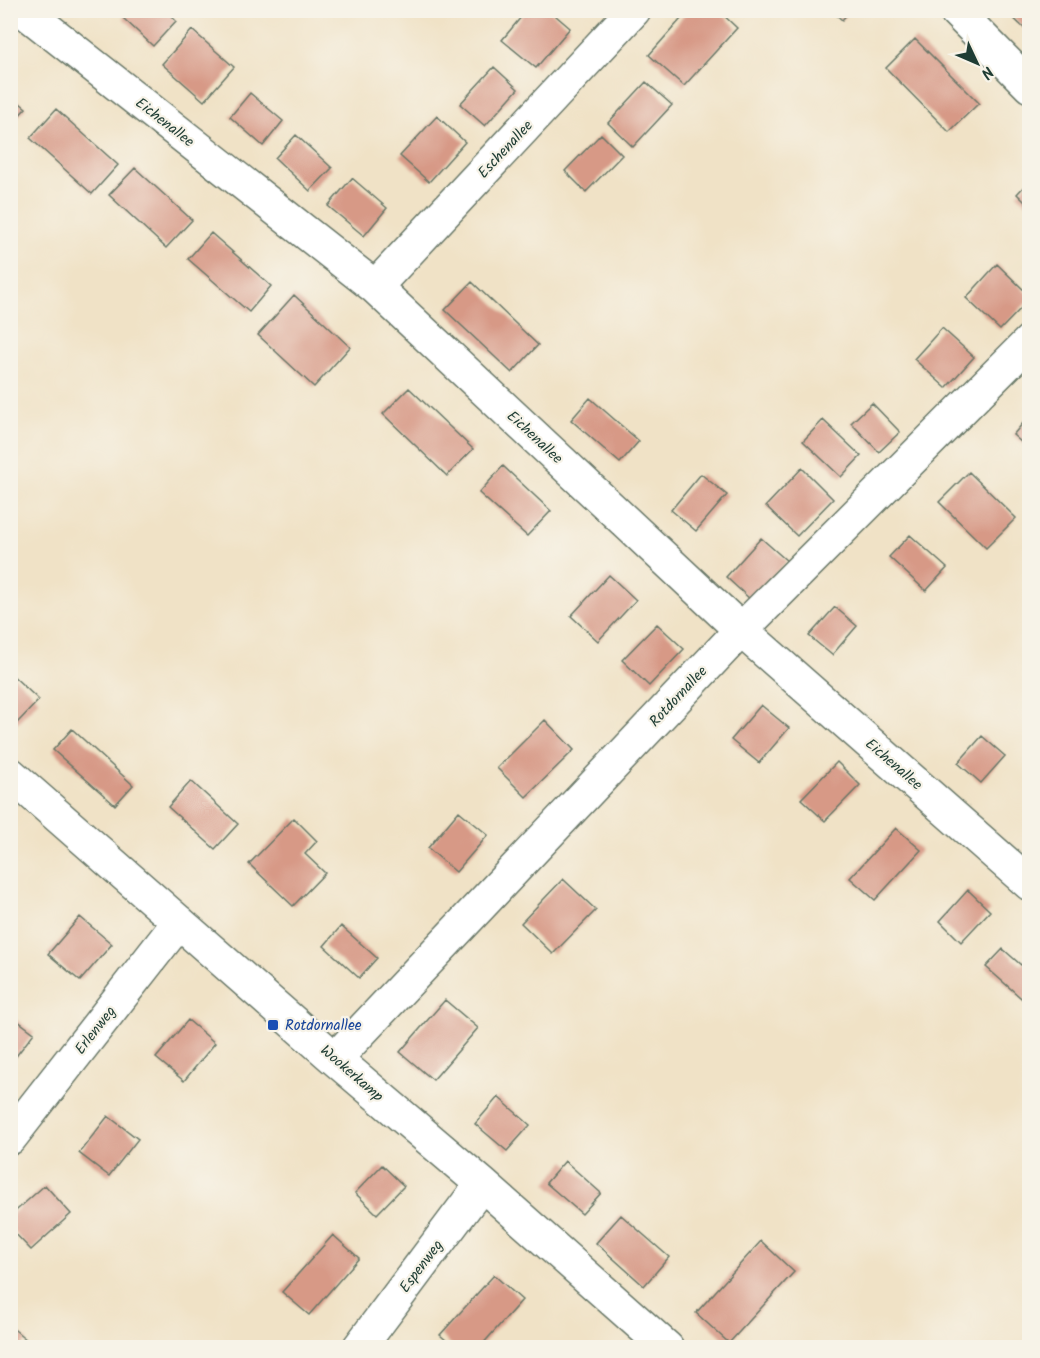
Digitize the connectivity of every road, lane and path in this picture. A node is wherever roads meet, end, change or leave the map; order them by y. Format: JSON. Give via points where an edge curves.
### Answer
{"nodes":[{"id":1,"x":23,"y":10,"type":"edge"},
{"id":2,"x":634,"y":10,"type":"edge"},
{"id":3,"x":955,"y":10,"type":"edge"},
{"id":4,"x":1029,"y":86,"type":"edge"},
{"id":5,"x":375,"y":287,"type":"junction"},
{"id":6,"x":1029,"y":341,"type":"edge"},
{"id":7,"x":741,"y":630,"type":"junction"},
{"id":8,"x":10,"y":774,"type":"edge"},
{"id":9,"x":1029,"y":884,"type":"edge"},
{"id":10,"x":179,"y":922,"type":"junction"},
{"id":11,"x":335,"y":1059,"type":"junction"},
{"id":12,"x":10,"y":1138,"type":"edge"},
{"id":13,"x":483,"y":1184,"type":"junction"},
{"id":14,"x":359,"y":1347,"type":"edge"},
{"id":15,"x":667,"y":1347,"type":"edge"}],
"edges":[{"from":1,"to":5,"type":"street","name":"Eichenallee"},
{"from":2,"to":5,"type":"street","name":"Eschenallee"},
{"from":3,"to":4,"type":"street"},
{"from":5,"to":7,"type":"street","name":"Eichenallee"},
{"from":6,"to":7,"type":"street","name":"Rotdornallee"},
{"from":7,"to":9,"type":"street","name":"Eichenallee"},
{"from":7,"to":11,"type":"street","name":"Rotdornallee"},
{"from":8,"to":10,"type":"street","name":"Wookerkamp"},
{"from":10,"to":11,"type":"street","name":"Wookerkamp"},
{"from":10,"to":12,"type":"street","name":"Erlenweg"},
{"from":11,"to":13,"type":"street","name":"Wookerkamp"},
{"from":13,"to":14,"type":"street","name":"Espenweg"},
{"from":13,"to":15,"type":"street","name":"Wookerkamp"}]}
